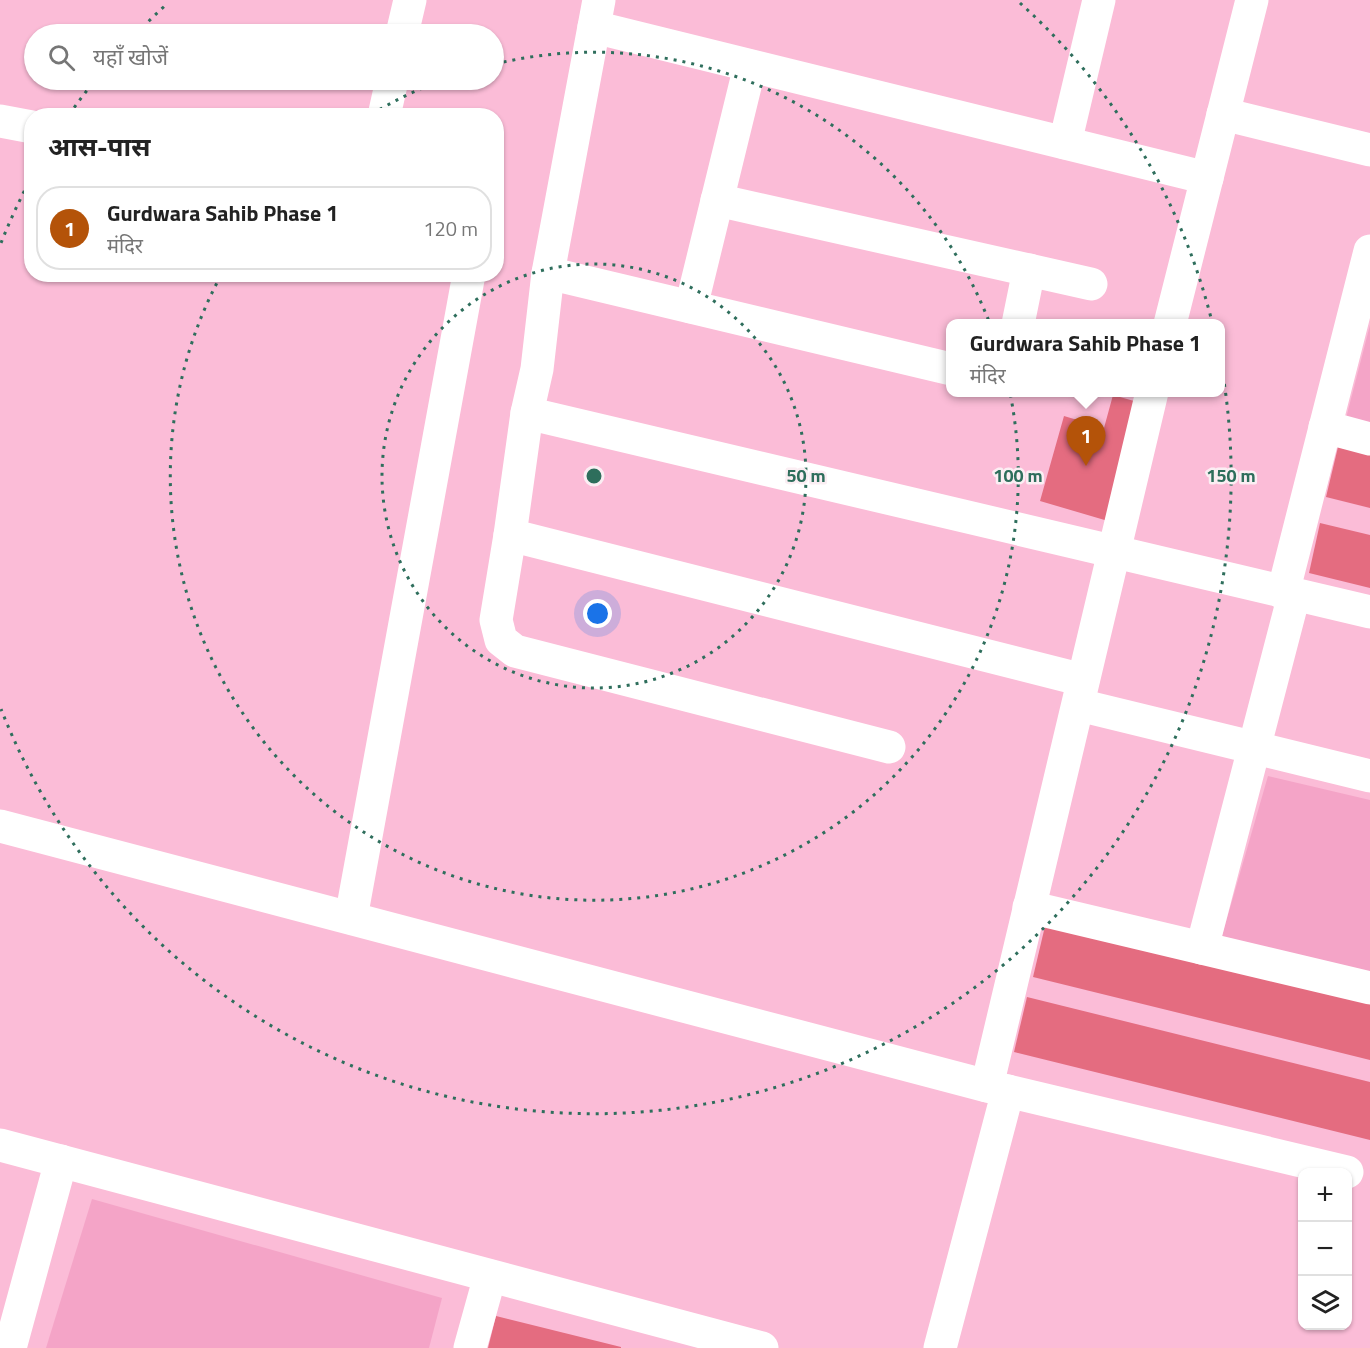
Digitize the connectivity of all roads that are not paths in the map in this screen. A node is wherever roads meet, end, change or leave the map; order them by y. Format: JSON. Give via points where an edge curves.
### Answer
{"nodes":[{"id":1,"x":410,"y":0,"type":"edge"},
{"id":2,"x":1100,"y":0,"type":"edge"},
{"id":3,"x":1252,"y":0,"type":"edge"},
{"id":4,"x":596,"y":13,"type":"edge"},
{"id":5,"x":404,"y":24,"type":"edge"},
{"id":6,"x":750,"y":66,"type":"junction"},
{"id":7,"x":390,"y":90,"type":"edge"},
{"id":8,"x":386,"y":108,"type":"edge"},
{"id":9,"x":1223,"y":114,"type":"junction"},
{"id":10,"x":0,"y":121,"type":"edge"},
{"id":11,"x":24,"y":126,"type":"edge"},
{"id":12,"x":1065,"y":143,"type":"junction"},
{"id":13,"x":1370,"y":150,"type":"edge"},
{"id":14,"x":1207,"y":178,"type":"junction"},
{"id":15,"x":717,"y":200,"type":"junction"},
{"id":16,"x":1370,"y":251,"type":"edge"},
{"id":17,"x":1029,"y":270,"type":"junction"},
{"id":18,"x":549,"y":273,"type":"junction"},
{"id":19,"x":468,"y":282,"type":"edge"},
{"id":20,"x":1091,"y":284,"type":"dead end"},
{"id":21,"x":691,"y":307,"type":"junction"},
{"id":22,"x":1019,"y":319,"type":"edge"},
{"id":23,"x":1171,"y":319,"type":"edge"},
{"id":24,"x":946,"y":368,"type":"edge"},
{"id":25,"x":1151,"y":397,"type":"edge"},
{"id":26,"x":527,"y":413,"type":"junction"},
{"id":27,"x":1325,"y":427,"type":"junction"},
{"id":28,"x":1370,"y":439,"type":"edge"},
{"id":29,"x":510,"y":535,"type":"junction"},
{"id":30,"x":1114,"y":553,"type":"junction"},
{"id":31,"x":1289,"y":594,"type":"junction"},
{"id":32,"x":1370,"y":612,"type":"edge"},
{"id":33,"x":1081,"y":693,"type":"junction"},
{"id":34,"x":889,"y":747,"type":"dead end"},
{"id":35,"x":1254,"y":747,"type":"junction"},
{"id":36,"x":1370,"y":776,"type":"edge"},
{"id":37,"x":0,"y":826,"type":"edge"},
{"id":38,"x":1029,"y":907,"type":"junction"},
{"id":39,"x":351,"y":918,"type":"junction"},
{"id":40,"x":1202,"y":948,"type":"junction"},
{"id":41,"x":1370,"y":988,"type":"edge"},
{"id":42,"x":998,"y":1088,"type":"junction"},
{"id":43,"x":0,"y":1145,"type":"edge"},
{"id":44,"x":61,"y":1161,"type":"junction"},
{"id":45,"x":1326,"y":1168,"type":"edge"},
{"id":46,"x":1352,"y":1174,"type":"edge"},
{"id":47,"x":1370,"y":1178,"type":"edge"},
{"id":48,"x":490,"y":1276,"type":"junction"},
{"id":49,"x":10,"y":1348,"type":"edge"},
{"id":50,"x":470,"y":1348,"type":"edge"},
{"id":51,"x":762,"y":1348,"type":"edge"},
{"id":52,"x":940,"y":1348,"type":"edge"}],
"edges":[{"from":1,"to":5,"type":"street"},
{"from":2,"to":12,"type":"street"},
{"from":3,"to":9,"type":"street"},
{"from":4,"to":6,"type":"street"},
{"from":4,"to":18,"type":"street"},
{"from":6,"to":12,"type":"street"},
{"from":6,"to":15,"type":"street"},
{"from":7,"to":8,"type":"street"},
{"from":9,"to":13,"type":"street"},
{"from":9,"to":14,"type":"street"},
{"from":10,"to":11,"type":"street"},
{"from":12,"to":14,"type":"street"},
{"from":14,"to":23,"type":"street"},
{"from":15,"to":17,"type":"street"},
{"from":15,"to":21,"type":"street"},
{"from":16,"to":27,"type":"street"},
{"from":17,"to":20,"type":"street"},
{"from":17,"to":22,"type":"street"},
{"from":18,"to":21,"type":"street"},
{"from":18,"to":26,"type":"street","via":[[537,369]]},
{"from":19,"to":39,"type":"street"},
{"from":21,"to":24,"type":"street"},
{"from":25,"to":30,"type":"street"},
{"from":26,"to":29,"type":"street"},
{"from":26,"to":30,"type":"street"},
{"from":27,"to":28,"type":"street"},
{"from":27,"to":31,"type":"street"},
{"from":29,"to":33,"type":"street"},
{"from":29,"to":34,"type":"street","via":[[496,621],[501,640],[515,651]]},
{"from":30,"to":31,"type":"street"},
{"from":30,"to":33,"type":"street"},
{"from":31,"to":32,"type":"street"},
{"from":31,"to":35,"type":"street"},
{"from":33,"to":35,"type":"street"},
{"from":33,"to":38,"type":"street"},
{"from":35,"to":36,"type":"street"},
{"from":35,"to":40,"type":"street"},
{"from":37,"to":39,"type":"street"},
{"from":38,"to":40,"type":"street"},
{"from":38,"to":42,"type":"street"},
{"from":39,"to":42,"type":"street"},
{"from":40,"to":41,"type":"street"},
{"from":42,"to":45,"type":"street"},
{"from":42,"to":52,"type":"street"},
{"from":43,"to":44,"type":"street"},
{"from":44,"to":48,"type":"street"},
{"from":44,"to":49,"type":"street"},
{"from":46,"to":47,"type":"street"},
{"from":48,"to":50,"type":"street"},
{"from":48,"to":51,"type":"street"}]}
